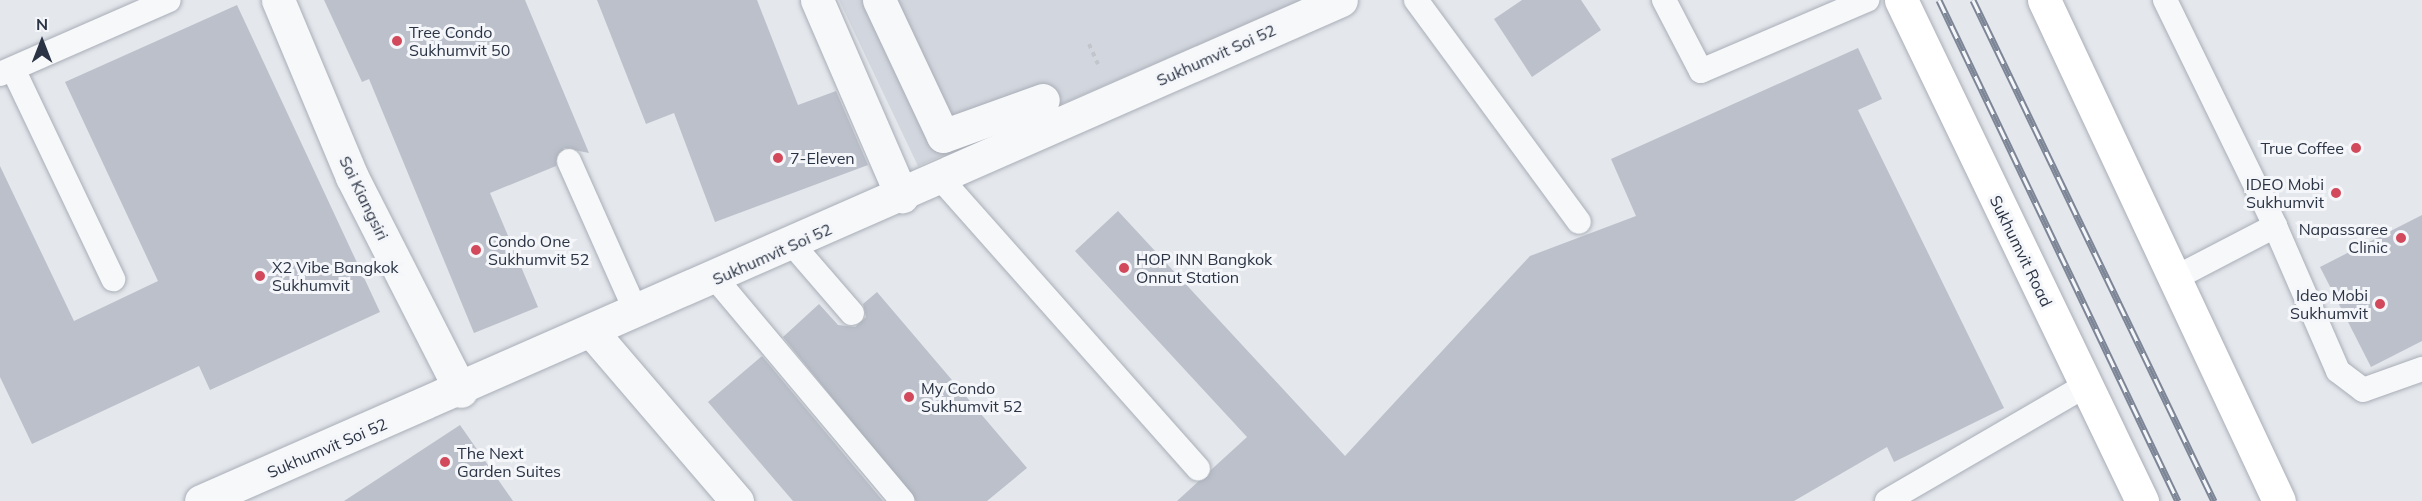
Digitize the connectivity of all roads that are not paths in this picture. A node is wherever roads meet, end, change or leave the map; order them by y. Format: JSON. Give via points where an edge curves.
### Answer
{"nodes":[{"id":1,"x":170,"y":0,"type":"edge"},
{"id":2,"x":278,"y":0,"type":"edge"},
{"id":3,"x":817,"y":0,"type":"edge"},
{"id":4,"x":879,"y":0,"type":"edge"},
{"id":5,"x":1341,"y":0,"type":"edge"},
{"id":6,"x":1416,"y":0,"type":"edge"},
{"id":7,"x":1664,"y":0,"type":"edge"},
{"id":8,"x":1867,"y":0,"type":"edge"},
{"id":9,"x":1901,"y":0,"type":"edge"},
{"id":10,"x":2044,"y":0,"type":"edge"},
{"id":11,"x":2165,"y":0,"type":"edge"},
{"id":12,"x":7,"y":71,"type":"edge"},
{"id":13,"x":1043,"y":100,"type":"dead end"},
{"id":14,"x":569,"y":161,"type":"dead end"},
{"id":15,"x":941,"y":179,"type":"junction"},
{"id":16,"x":902,"y":196,"type":"junction"},
{"id":17,"x":1579,"y":222,"type":"dead end"},
{"id":18,"x":2275,"y":226,"type":"junction"},
{"id":19,"x":793,"y":245,"type":"junction"},
{"id":20,"x":2175,"y":278,"type":"junction"},
{"id":21,"x":113,"y":279,"type":"dead end"},
{"id":22,"x":716,"y":279,"type":"junction"},
{"id":23,"x":852,"y":313,"type":"dead end"},
{"id":24,"x":637,"y":314,"type":"junction"},
{"id":25,"x":592,"y":332,"type":"junction"},
{"id":26,"x":2422,"y":369,"type":"edge"},
{"id":27,"x":2086,"y":385,"type":"junction"},
{"id":28,"x":461,"y":391,"type":"junction"},
{"id":29,"x":1198,"y":468,"type":"dead end"},
{"id":30,"x":201,"y":501,"type":"edge"},
{"id":31,"x":736,"y":501,"type":"edge"},
{"id":32,"x":902,"y":501,"type":"edge"},
{"id":33,"x":1887,"y":501,"type":"edge"},
{"id":34,"x":2142,"y":501,"type":"edge"},
{"id":35,"x":2279,"y":501,"type":"edge"}],
"edges":[{"from":1,"to":12,"type":"lane"},
{"from":2,"to":28,"type":"street","name":"Soi Kiangsiri","via":[[352,177]]},
{"from":3,"to":16,"type":"street"},
{"from":4,"to":13,"type":"street","via":[[942,136]]},
{"from":5,"to":15,"type":"street","name":"Sukhumvit Soi 52"},
{"from":6,"to":17,"type":"lane"},
{"from":7,"to":8,"type":"lane","via":[[1701,71]]},
{"from":9,"to":27,"type":"main road","name":"Sukhumvit Road"},
{"from":10,"to":20,"type":"main road"},
{"from":11,"to":18,"type":"lane"},
{"from":12,"to":21,"type":"lane"},
{"from":14,"to":24,"type":"lane"},
{"from":15,"to":16,"type":"street","name":"Sukhumvit Soi 52"},
{"from":15,"to":29,"type":"lane"},
{"from":16,"to":19,"type":"street","name":"Sukhumvit Soi 52"},
{"from":18,"to":20,"type":"lane"},
{"from":18,"to":26,"type":"lane","via":[[2338,371],[2363,390]]},
{"from":19,"to":22,"type":"street","name":"Sukhumvit Soi 52"},
{"from":19,"to":23,"type":"lane"},
{"from":20,"to":35,"type":"main road"},
{"from":22,"to":24,"type":"street","name":"Sukhumvit Soi 52"},
{"from":22,"to":32,"type":"lane"},
{"from":24,"to":25,"type":"street","name":"Sukhumvit Soi 52"},
{"from":25,"to":28,"type":"street","name":"Sukhumvit Soi 52"},
{"from":25,"to":31,"type":"street"},
{"from":27,"to":33,"type":"lane"},
{"from":27,"to":34,"type":"main road","name":"Sukhumvit Road"},
{"from":28,"to":30,"type":"street","name":"Sukhumvit Soi 52"}]}
